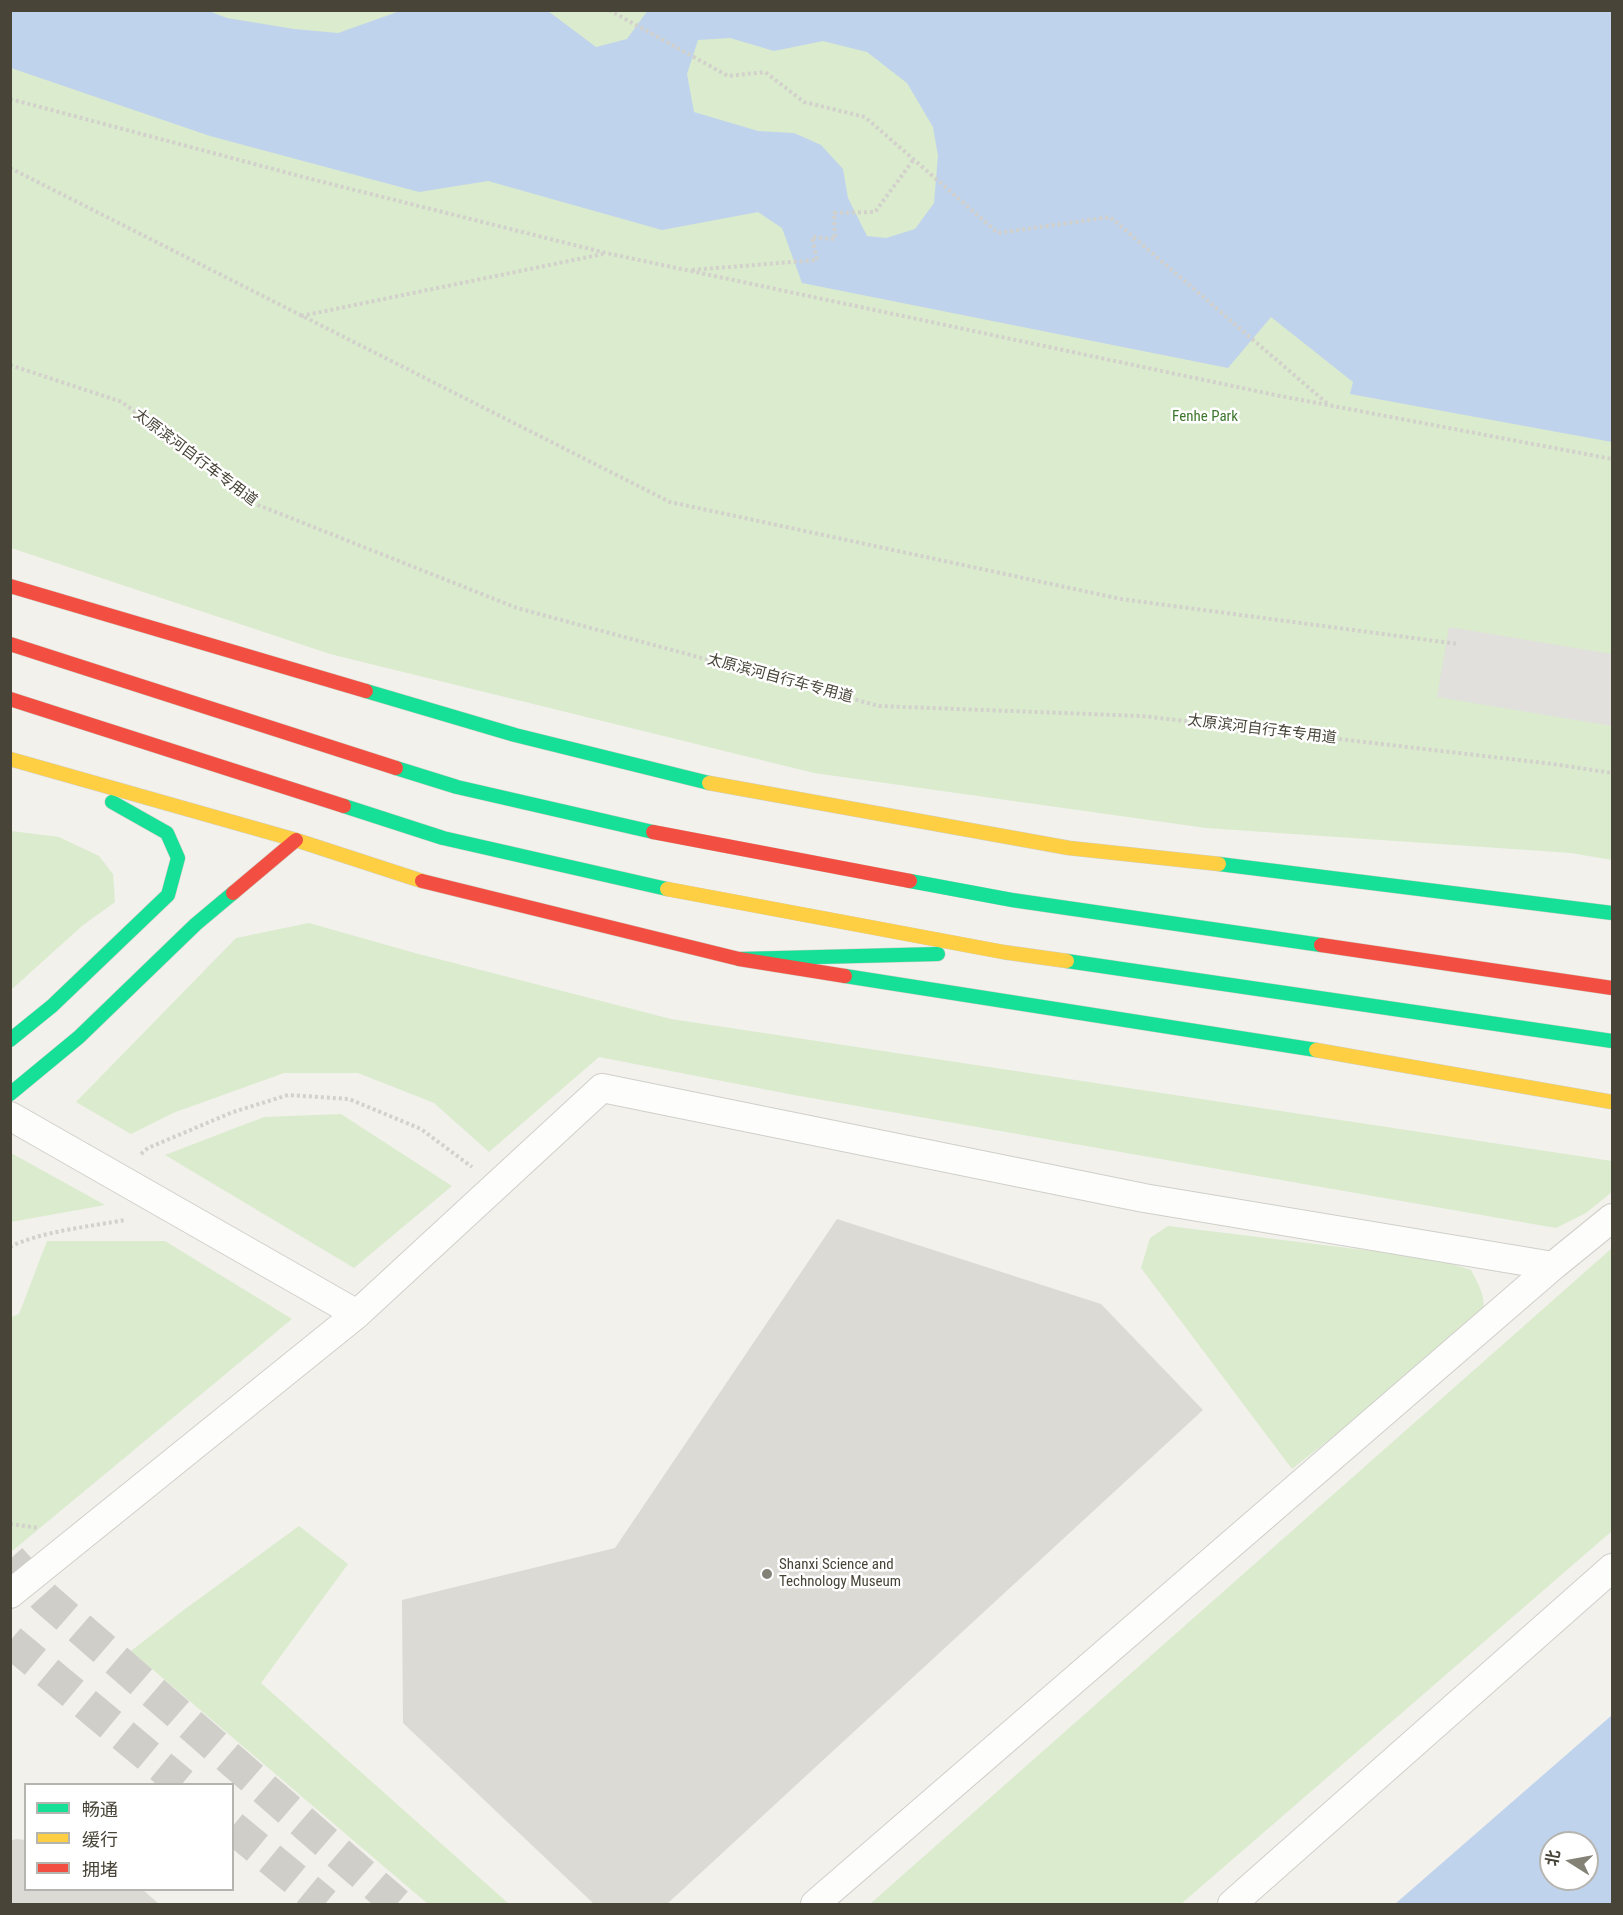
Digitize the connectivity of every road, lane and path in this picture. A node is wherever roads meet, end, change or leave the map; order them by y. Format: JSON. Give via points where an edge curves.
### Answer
{"nodes":[{"id":1,"x":609,"y":10,"type":"edge"},
{"id":2,"x":10,"y":99,"type":"edge"},
{"id":3,"x":914,"y":159,"type":"junction"},
{"id":4,"x":10,"y":168,"type":"edge"},
{"id":5,"x":606,"y":254,"type":"junction"},
{"id":6,"x":686,"y":270,"type":"junction"},
{"id":7,"x":300,"y":316,"type":"junction"},
{"id":8,"x":10,"y":364,"type":"edge"},
{"id":9,"x":1330,"y":406,"type":"junction"},
{"id":10,"x":1612,"y":459,"type":"edge"},
{"id":11,"x":10,"y":586,"type":"edge"},
{"id":12,"x":10,"y":644,"type":"edge"},
{"id":13,"x":1458,"y":644,"type":"dead end"},
{"id":14,"x":10,"y":699,"type":"edge"},
{"id":15,"x":10,"y":759,"type":"edge"},
{"id":16,"x":46,"y":769,"type":"junction"},
{"id":17,"x":1612,"y":773,"type":"edge"},
{"id":18,"x":296,"y":840,"type":"junction"},
{"id":19,"x":1612,"y":913,"type":"edge"},
{"id":20,"x":1003,"y":952,"type":"junction"},
{"id":21,"x":739,"y":960,"type":"junction"},
{"id":22,"x":1612,"y":988,"type":"edge"},
{"id":23,"x":10,"y":1041,"type":"edge"},
{"id":24,"x":1612,"y":1041,"type":"edge"},
{"id":25,"x":10,"y":1094,"type":"edge"},
{"id":26,"x":1612,"y":1102,"type":"edge"},
{"id":27,"x":18,"y":1120,"type":"edge"},
{"id":28,"x":117,"y":1177,"type":"junction"},
{"id":29,"x":496,"y":1185,"type":"junction"},
{"id":30,"x":176,"y":1211,"type":"junction"},
{"id":31,"x":1612,"y":1218,"type":"edge"},
{"id":32,"x":10,"y":1247,"type":"edge"},
{"id":33,"x":1553,"y":1266,"type":"junction"},
{"id":34,"x":357,"y":1314,"type":"junction"},
{"id":35,"x":1612,"y":1568,"type":"edge"},
{"id":36,"x":10,"y":1594,"type":"edge"},
{"id":37,"x":815,"y":1905,"type":"edge"},
{"id":38,"x":1232,"y":1905,"type":"edge"}],
"edges":[{"from":1,"to":3,"type":"path","via":[[728,76],[765,72],[804,102],[865,117]]},
{"from":2,"to":5,"type":"path"},
{"from":3,"to":6,"type":"path","via":[[874,212],[834,213],[835,239],[812,237],[817,260]]},
{"from":3,"to":9,"type":"path","via":[[998,233],[1110,217]]},
{"from":4,"to":7,"type":"path"},
{"from":5,"to":6,"type":"path"},
{"from":5,"to":7,"type":"path"},
{"from":6,"to":9,"type":"path"},
{"from":7,"to":13,"type":"path","via":[[670,502],[1121,599]]},
{"from":8,"to":17,"type":"path","name":"太原滨河自行车专用道","via":[[122,402],[258,505],[507,604],[879,706],[1142,716]]},
{"from":9,"to":10,"type":"path"},
{"from":11,"to":19,"type":"main road","via":[[515,735],[696,781],[1069,848]]},
{"from":12,"to":22,"type":"main road","via":[[457,787],[666,835],[1012,900]]},
{"from":14,"to":20,"type":"main road","via":[[443,838],[655,887]]},
{"from":15,"to":16,"type":"main road"},
{"from":16,"to":18,"type":"main road"},
{"from":16,"to":23,"type":"main road","via":[[167,833],[178,858],[168,895]]},
{"from":18,"to":21,"type":"main road","via":[[438,886]]},
{"from":18,"to":25,"type":"main road","via":[[196,924],[79,1037]]},
{"from":20,"to":21,"type":"main road"},
{"from":20,"to":24,"type":"main road"},
{"from":21,"to":26,"type":"main road","via":[[1334,1053]]},
{"from":27,"to":28,"type":"street"},
{"from":28,"to":29,"type":"path","via":[[147,1148],[233,1112],[288,1095],[349,1099],[421,1129]]},
{"from":28,"to":30,"type":"street"},
{"from":29,"to":33,"type":"street","via":[[602,1088],[1144,1198]]},
{"from":29,"to":34,"type":"street"},
{"from":30,"to":32,"type":"path","via":[[69,1230]]},
{"from":30,"to":34,"type":"street"},
{"from":31,"to":33,"type":"street"},
{"from":33,"to":37,"type":"street"},
{"from":34,"to":36,"type":"street"},
{"from":35,"to":38,"type":"street"}]}
